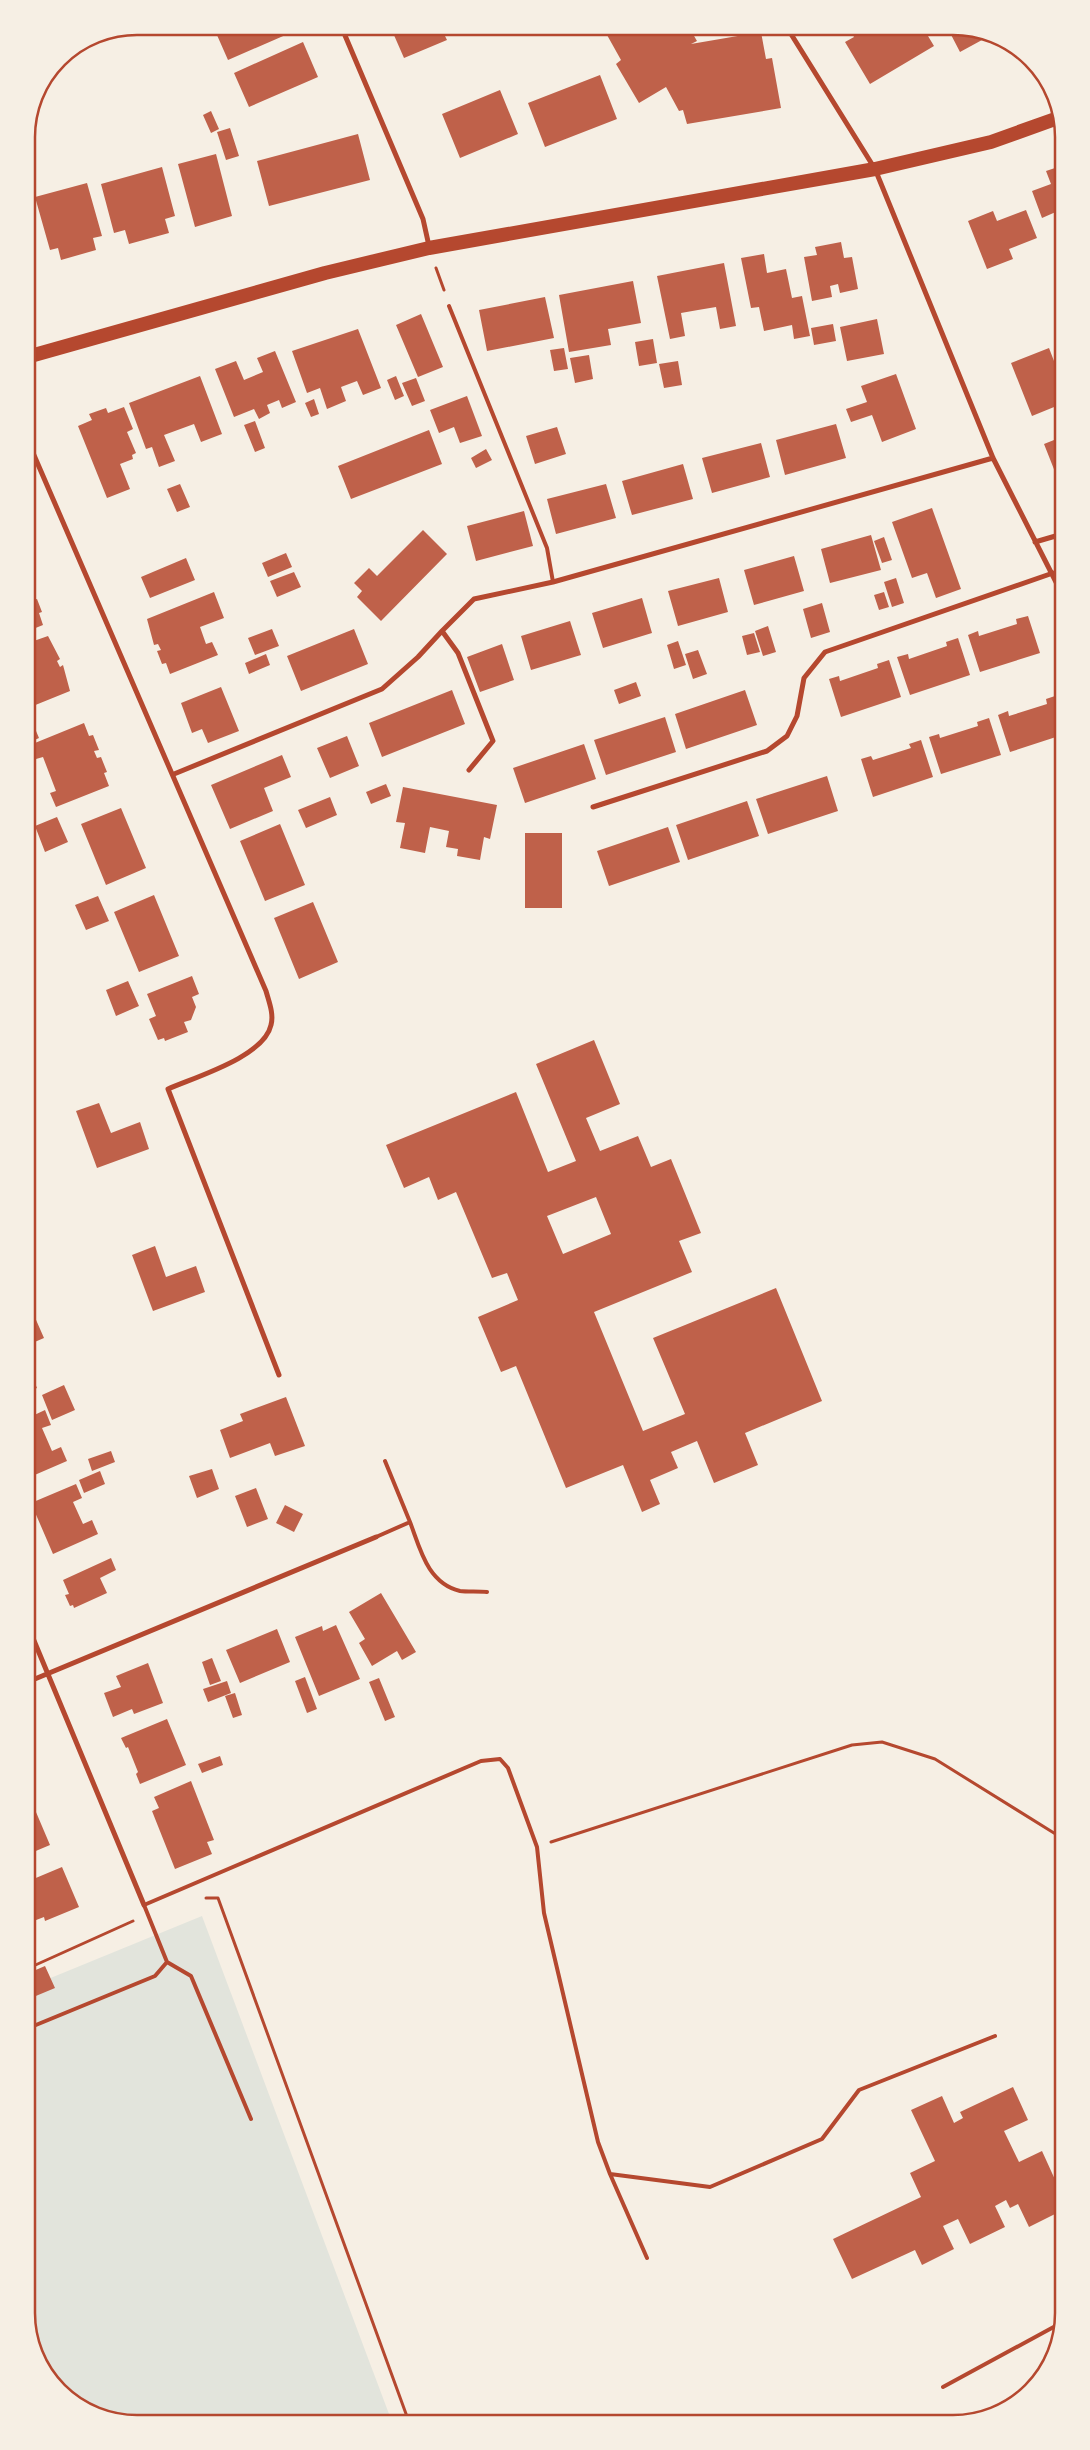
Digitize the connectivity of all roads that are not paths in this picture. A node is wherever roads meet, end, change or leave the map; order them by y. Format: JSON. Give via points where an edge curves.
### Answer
{"nodes":[{"id":1,"x":345,"y":35,"type":"edge"},
{"id":2,"x":792,"y":35,"type":"edge"},
{"id":3,"x":1053,"y":120,"type":"edge"},
{"id":4,"x":875,"y":168,"type":"junction"},
{"id":5,"x":429,"y":248,"type":"junction"},
{"id":6,"x":449,"y":306,"type":"road end"},
{"id":7,"x":35,"y":355,"type":"edge"},
{"id":8,"x":35,"y":457,"type":"edge"},
{"id":9,"x":993,"y":458,"type":"junction"},
{"id":10,"x":1055,"y":536,"type":"edge"},
{"id":11,"x":1035,"y":542,"type":"junction"},
{"id":12,"x":1053,"y":573,"type":"junction"},
{"id":13,"x":1055,"y":578,"type":"edge"},
{"id":14,"x":553,"y":582,"type":"junction"},
{"id":15,"x":442,"y":631,"type":"junction"},
{"id":16,"x":468,"y":770,"type":"dead end"},
{"id":17,"x":174,"y":774,"type":"junction"},
{"id":18,"x":593,"y":807,"type":"dead end"},
{"id":19,"x":279,"y":1375,"type":"dead end"},
{"id":20,"x":385,"y":1461,"type":"dead end"},
{"id":21,"x":410,"y":1522,"type":"junction"},
{"id":22,"x":376,"y":1536,"type":"joint"},
{"id":23,"x":487,"y":1592,"type":"dead end"},
{"id":24,"x":35,"y":1643,"type":"edge"},
{"id":25,"x":48,"y":1673,"type":"junction"},
{"id":26,"x":35,"y":1679,"type":"edge"},
{"id":27,"x":144,"y":1905,"type":"junction"},
{"id":28,"x":167,"y":1962,"type":"junction"},
{"id":29,"x":35,"y":2025,"type":"edge"},
{"id":30,"x":995,"y":2036,"type":"dead end"},
{"id":31,"x":251,"y":2119,"type":"dead end"},
{"id":32,"x":610,"y":2174,"type":"junction"},
{"id":33,"x":648,"y":2258,"type":"dead end"},
{"id":34,"x":1054,"y":2326,"type":"edge"},
{"id":35,"x":943,"y":2387,"type":"dead end"}],
"edges":[{"from":1,"to":5,"type":"street","via":[[423,219]]},
{"from":2,"to":4,"type":"street"},
{"from":3,"to":4,"type":"highway","via":[[991,142]]},
{"from":4,"to":5,"type":"highway"},
{"from":4,"to":9,"type":"street"},
{"from":5,"to":7,"type":"highway","via":[[325,273]]},
{"from":6,"to":14,"type":"lane","via":[[547,548]]},
{"from":8,"to":17,"type":"street"},
{"from":9,"to":11,"type":"street"},
{"from":9,"to":14,"type":"street"},
{"from":10,"to":11,"type":"street"},
{"from":11,"to":12,"type":"street"},
{"from":12,"to":13,"type":"street"},
{"from":12,"to":18,"type":"street","via":[[825,652],[804,678],[797,716],[787,736],[767,751]]},
{"from":14,"to":15,"type":"street","via":[[474,599]]},
{"from":15,"to":16,"type":"street","via":[[458,653],[493,741]]},
{"from":15,"to":17,"type":"street","via":[[382,689]]},
{"from":17,"to":19,"type":"street","via":[[266,991],[271,1008],[271,1026],[250,1053],[168,1089]]},
{"from":20,"to":21,"type":"lane"},
{"from":21,"to":22,"type":"lane"},
{"from":21,"to":23,"type":"lane","via":[[427,1566],[437,1580],[459,1590]]},
{"from":22,"to":25,"type":"street"},
{"from":24,"to":25,"type":"street"},
{"from":25,"to":26,"type":"street"},
{"from":25,"to":27,"type":"street"},
{"from":27,"to":28,"type":"lane"},
{"from":27,"to":32,"type":"lane","via":[[481,1761],[500,1759],[508,1768],[536,1847],[544,1913],[598,2142]]},
{"from":28,"to":29,"type":"lane","via":[[154,1976]]},
{"from":28,"to":31,"type":"lane","via":[[191,1976]]},
{"from":30,"to":32,"type":"lane","via":[[859,2090],[822,2139],[710,2187]]},
{"from":32,"to":33,"type":"lane"},
{"from":34,"to":35,"type":"lane"}]}
